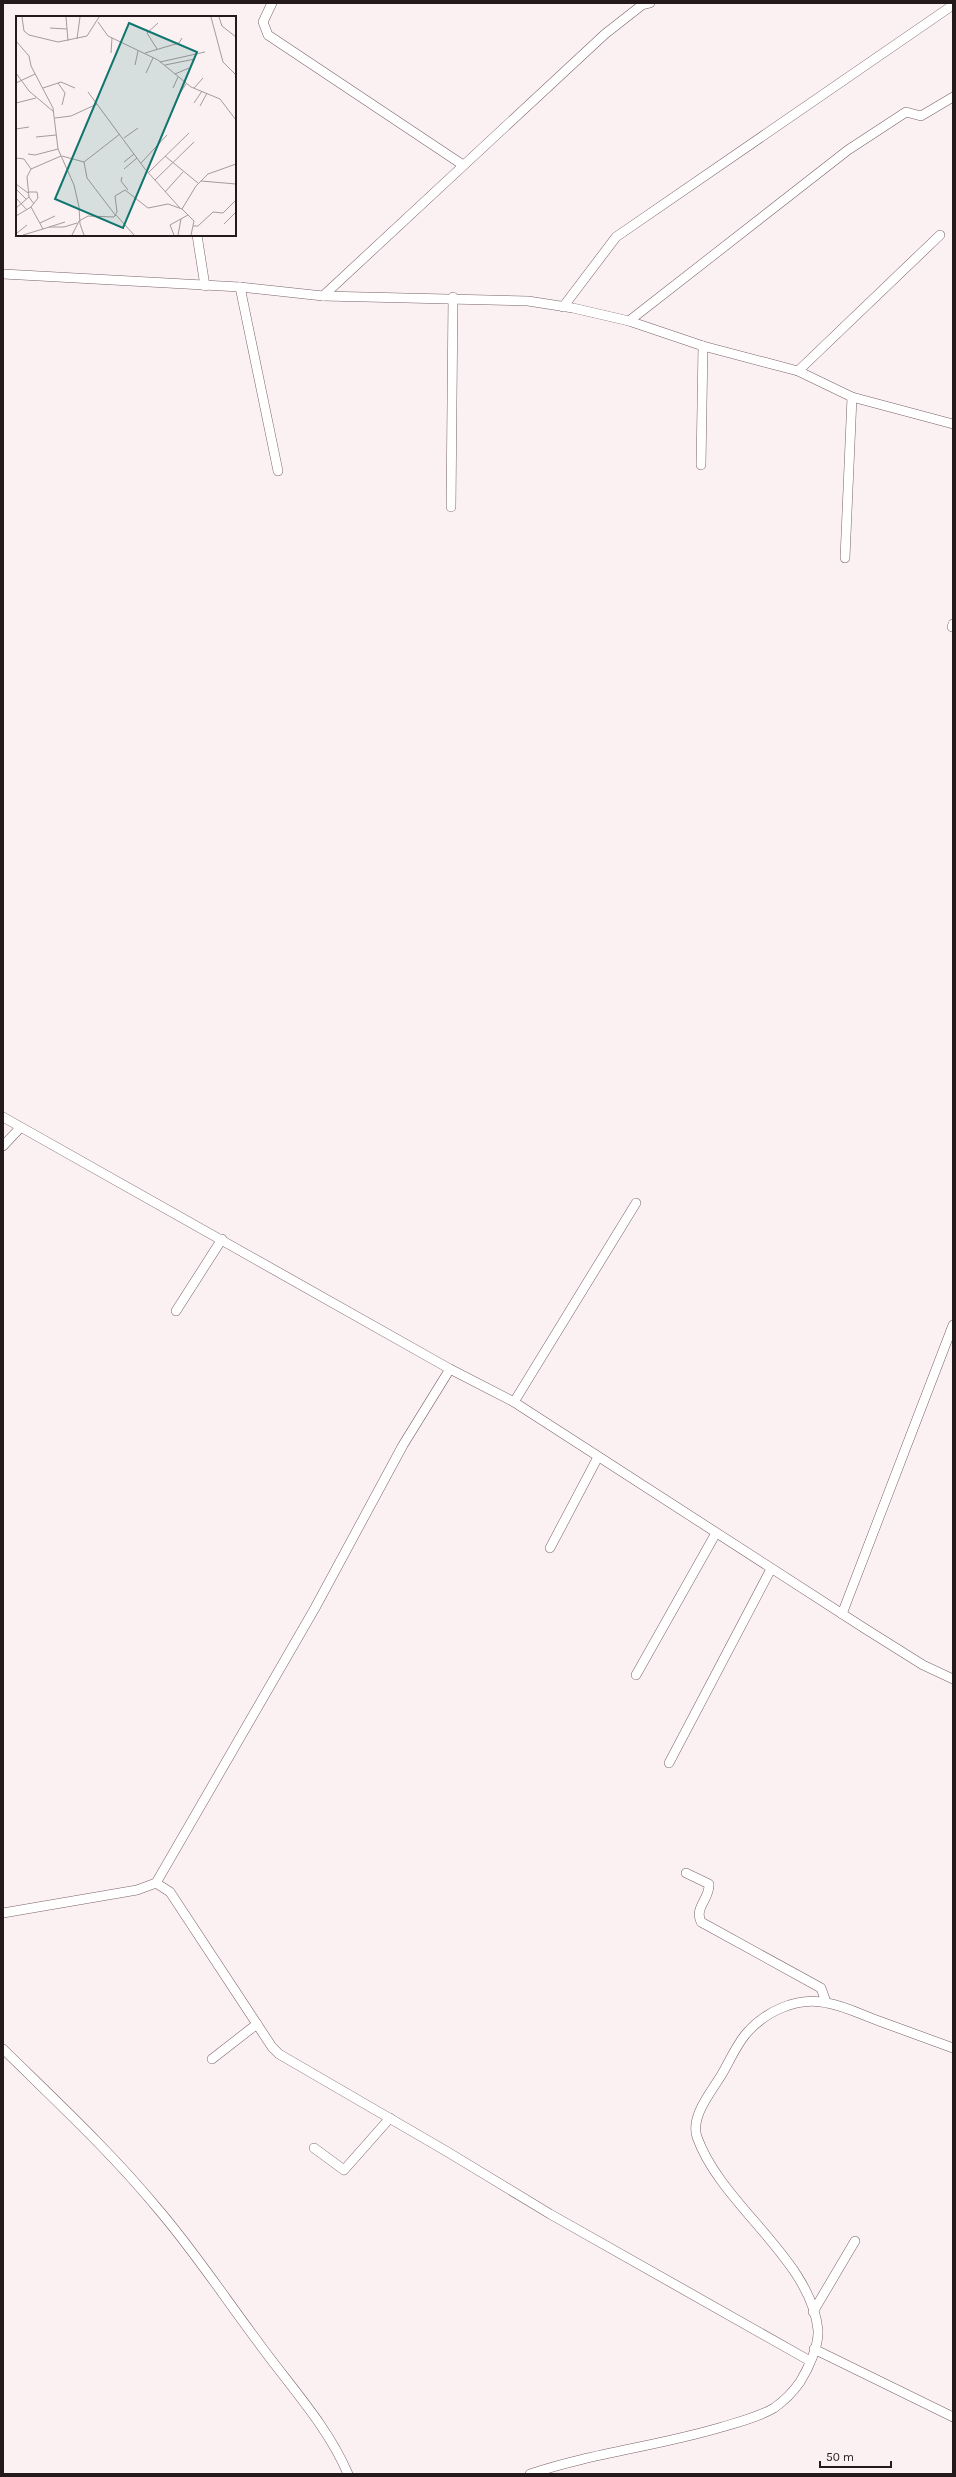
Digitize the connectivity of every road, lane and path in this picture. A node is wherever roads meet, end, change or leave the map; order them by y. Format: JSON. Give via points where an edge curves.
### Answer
{"nodes":[{"id":1,"x":272,"y":3,"type":"edge"},
{"id":2,"x":650,"y":3,"type":"edge"},
{"id":3,"x":953,"y":5,"type":"edge"},
{"id":4,"x":953,"y":97,"type":"edge"},
{"id":5,"x":463,"y":165,"type":"junction"},
{"id":6,"x":940,"y":235,"type":"dead end"},
{"id":7,"x":197,"y":236,"type":"edge"},
{"id":8,"x":3,"y":274,"type":"edge"},
{"id":9,"x":205,"y":286,"type":"junction"},
{"id":10,"x":240,"y":287,"type":"junction"},
{"id":11,"x":324,"y":296,"type":"junction"},
{"id":12,"x":453,"y":297,"type":"junction"},
{"id":13,"x":562,"y":306,"type":"junction"},
{"id":14,"x":629,"y":321,"type":"junction"},
{"id":15,"x":703,"y":346,"type":"junction"},
{"id":16,"x":798,"y":371,"type":"junction"},
{"id":17,"x":852,"y":397,"type":"junction"},
{"id":18,"x":953,"y":424,"type":"edge"},
{"id":19,"x":702,"y":465,"type":"dead end"},
{"id":20,"x":278,"y":471,"type":"dead end"},
{"id":21,"x":451,"y":507,"type":"dead end"},
{"id":22,"x":845,"y":558,"type":"dead end"},
{"id":23,"x":953,"y":624,"type":"edge"},
{"id":24,"x":952,"y":627,"type":"edge"},
{"id":25,"x":3,"y":1118,"type":"edge"},
{"id":26,"x":20,"y":1128,"type":"junction"},
{"id":27,"x":3,"y":1146,"type":"edge"},
{"id":28,"x":636,"y":1203,"type":"dead end"},
{"id":29,"x":222,"y":1239,"type":"junction"},
{"id":30,"x":176,"y":1311,"type":"dead end"},
{"id":31,"x":953,"y":1325,"type":"edge"},
{"id":32,"x":450,"y":1369,"type":"junction"},
{"id":33,"x":514,"y":1402,"type":"junction"},
{"id":34,"x":598,"y":1457,"type":"junction"},
{"id":35,"x":716,"y":1533,"type":"junction"},
{"id":36,"x":550,"y":1548,"type":"dead end"},
{"id":37,"x":771,"y":1569,"type":"junction"},
{"id":38,"x":842,"y":1614,"type":"junction"},
{"id":39,"x":636,"y":1675,"type":"dead end"},
{"id":40,"x":953,"y":1679,"type":"edge"},
{"id":41,"x":669,"y":1763,"type":"dead end"},
{"id":42,"x":686,"y":1873,"type":"dead end"},
{"id":43,"x":156,"y":1883,"type":"junction"},
{"id":44,"x":3,"y":1913,"type":"edge"},
{"id":45,"x":826,"y":2002,"type":"junction"},
{"id":46,"x":257,"y":2024,"type":"junction"},
{"id":47,"x":953,"y":2048,"type":"edge"},
{"id":48,"x":3,"y":2049,"type":"edge"},
{"id":49,"x":212,"y":2059,"type":"dead end"},
{"id":50,"x":390,"y":2118,"type":"junction"},
{"id":51,"x":314,"y":2148,"type":"dead end"},
{"id":52,"x":855,"y":2241,"type":"dead end"},
{"id":53,"x":813,"y":2312,"type":"junction"},
{"id":54,"x":814,"y":2350,"type":"junction"},
{"id":55,"x":810,"y":2361,"type":"junction"},
{"id":56,"x":953,"y":2416,"type":"edge"},
{"id":57,"x":348,"y":2474,"type":"edge"},
{"id":58,"x":530,"y":2474,"type":"edge"}],
"edges":[{"from":1,"to":5,"type":"street","via":[[262,22],[268,35]]},
{"from":2,"to":5,"type":"street","via":[[642,6],[605,34]]},
{"from":3,"to":13,"type":"street","via":[[616,238]]},
{"from":4,"to":14,"type":"street","via":[[921,116],[906,112],[848,150]]},
{"from":5,"to":11,"type":"street"},
{"from":6,"to":16,"type":"street"},
{"from":7,"to":9,"type":"street"},
{"from":8,"to":9,"type":"street"},
{"from":9,"to":10,"type":"street"},
{"from":10,"to":11,"type":"street"},
{"from":10,"to":20,"type":"street"},
{"from":11,"to":12,"type":"street"},
{"from":12,"to":13,"type":"street","via":[[528,301]]},
{"from":12,"to":21,"type":"street"},
{"from":13,"to":14,"type":"street"},
{"from":14,"to":15,"type":"street"},
{"from":15,"to":16,"type":"street"},
{"from":15,"to":19,"type":"street"},
{"from":16,"to":17,"type":"street"},
{"from":17,"to":18,"type":"street"},
{"from":17,"to":22,"type":"street"},
{"from":23,"to":24,"type":"street"},
{"from":25,"to":26,"type":"street"},
{"from":26,"to":27,"type":"street"},
{"from":26,"to":29,"type":"street"},
{"from":28,"to":33,"type":"street"},
{"from":29,"to":30,"type":"street"},
{"from":29,"to":32,"type":"street"},
{"from":31,"to":38,"type":"street"},
{"from":32,"to":33,"type":"street"},
{"from":32,"to":43,"type":"street","via":[[403,1446],[315,1608]]},
{"from":33,"to":34,"type":"street"},
{"from":34,"to":35,"type":"street"},
{"from":34,"to":36,"type":"street"},
{"from":35,"to":37,"type":"street"},
{"from":35,"to":39,"type":"street"},
{"from":37,"to":38,"type":"street"},
{"from":37,"to":41,"type":"street"},
{"from":38,"to":40,"type":"street","via":[[923,1665]]},
{"from":42,"to":45,"type":"street","via":[[708,1884],[709,1888],[698,1909],[697,1915],[701,1922],[821,1988]]},
{"from":43,"to":44,"type":"street","via":[[137,1890]]},
{"from":43,"to":46,"type":"street","via":[[170,1892]]},
{"from":45,"to":47,"type":"street"},
{"from":45,"to":53,"type":"street","via":[[784,2007],[757,2023],[744,2036],[697,2120],[696,2134],[725,2189],[782,2256],[804,2290]]},
{"from":46,"to":49,"type":"street"},
{"from":46,"to":50,"type":"street","via":[[279,2054]]},
{"from":48,"to":57,"type":"street","via":[[76,2120],[159,2209],[299,2394],[329,2439]]},
{"from":50,"to":51,"type":"street","via":[[344,2170]]},
{"from":50,"to":55,"type":"street","via":[[550,2214]]},
{"from":52,"to":53,"type":"street"},
{"from":53,"to":54,"type":"street","via":[[818,2331]]},
{"from":54,"to":55,"type":"street"},
{"from":54,"to":56,"type":"street"},
{"from":55,"to":58,"type":"street","via":[[801,2381],[790,2395],[774,2408],[705,2432]]}]}
